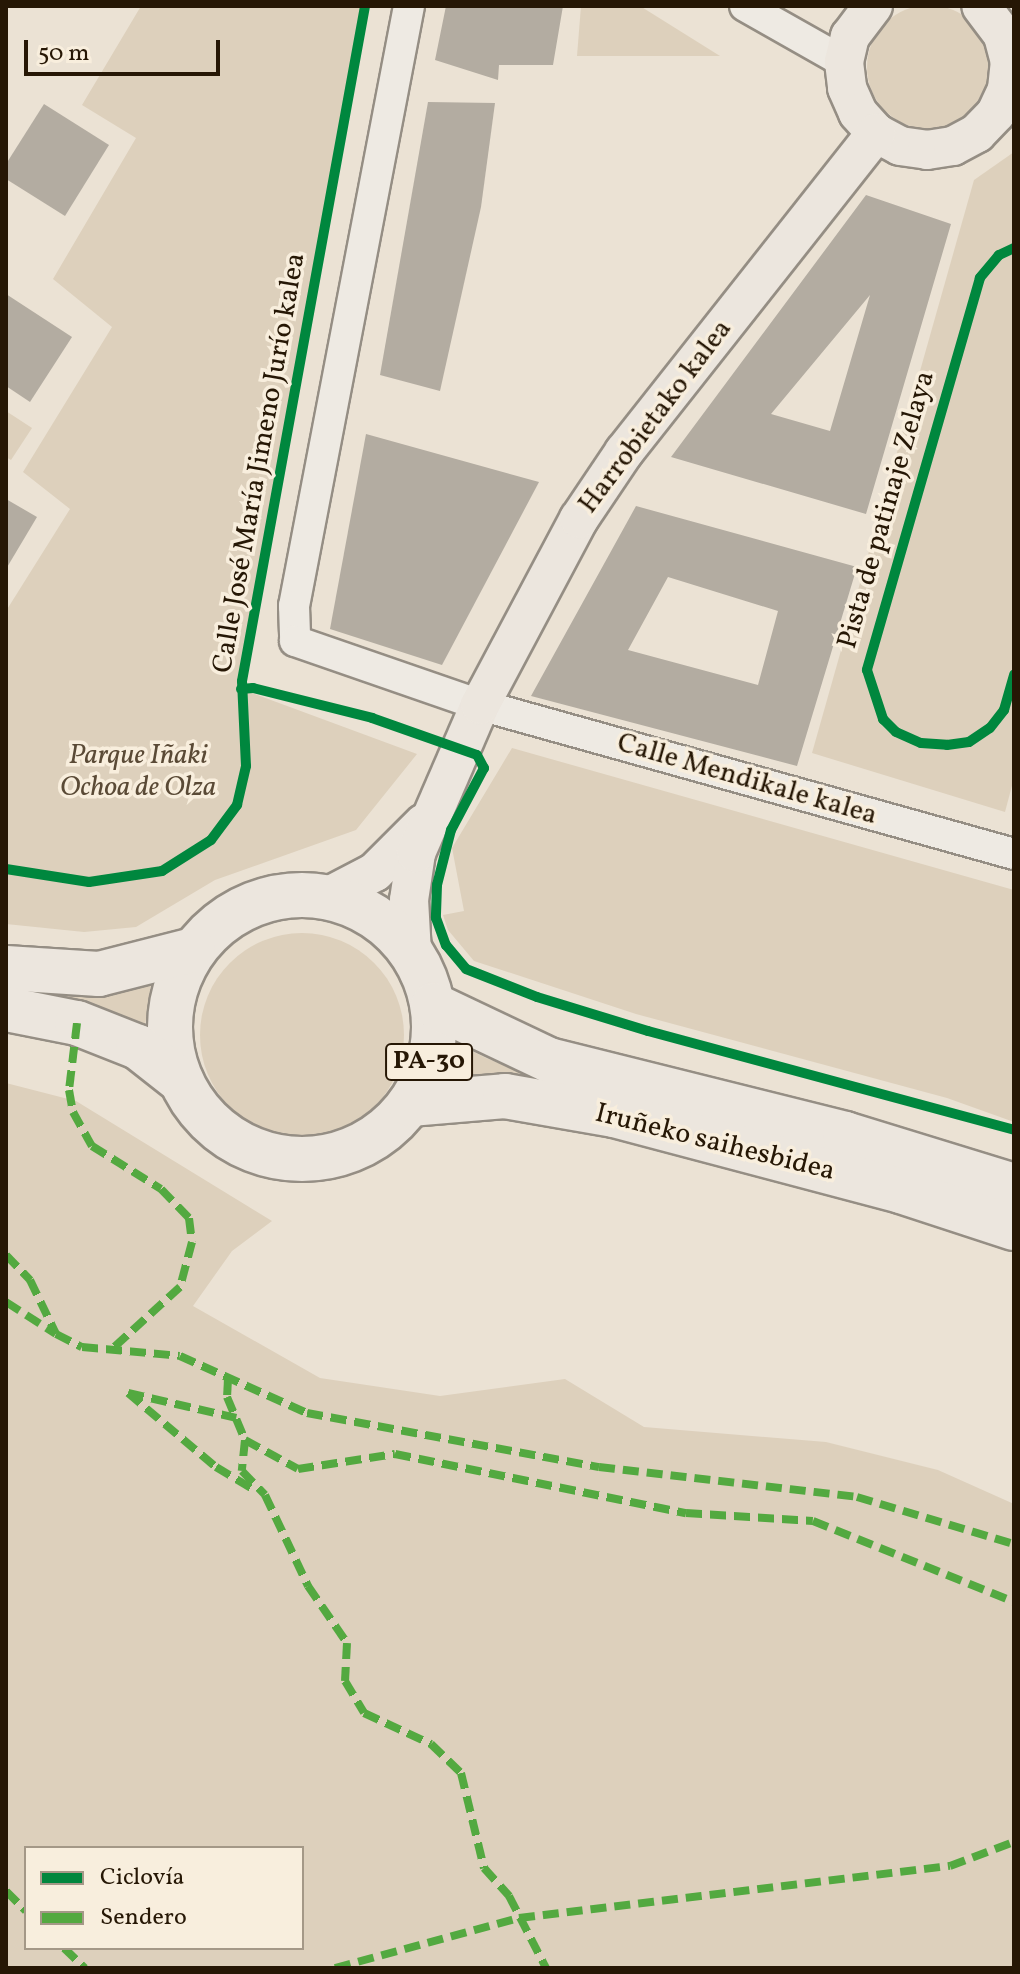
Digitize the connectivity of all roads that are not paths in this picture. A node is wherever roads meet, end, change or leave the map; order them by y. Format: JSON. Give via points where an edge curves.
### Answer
{"nodes":[{"id":1,"x":409,"y":6,"type":"edge"},
{"id":2,"x":745,"y":6,"type":"edge"},
{"id":3,"x":873,"y":6,"type":"edge"},
{"id":4,"x":988,"y":8,"type":"edge"},
{"id":5,"x":844,"y":62,"type":"junction"},
{"id":6,"x":1011,"y":88,"type":"edge"},
{"id":7,"x":876,"y":133,"type":"junction"},
{"id":8,"x":480,"y":705,"type":"junction"},
{"id":9,"x":433,"y":811,"type":"junction"},
{"id":10,"x":1014,"y":854,"type":"edge"},
{"id":11,"x":327,"y":897,"type":"junction"},
{"id":12,"x":193,"y":950,"type":"junction"},
{"id":13,"x":412,"y":953,"type":"junction"},
{"id":14,"x":6,"y":968,"type":"edge"},
{"id":15,"x":433,"y":1005,"type":"junction"},
{"id":16,"x":6,"y":1009,"type":"edge"},
{"id":17,"x":181,"y":1081,"type":"junction"},
{"id":18,"x":410,"y":1104,"type":"junction"},
{"id":19,"x":1014,"y":1186,"type":"edge"},
{"id":20,"x":1014,"y":1228,"type":"edge"}],
"edges":[{"from":1,"to":8,"type":"street","name":"Calle José María Jimeno Jurío kalea","via":[[294,606],[295,641]]},
{"from":2,"to":5,"type":"street"},
{"from":3,"to":5,"type":"main road","via":[[850,36]]},
{"from":4,"to":6,"type":"main road","via":[[1006,48]]},
{"from":5,"to":7,"type":"main road","via":[[858,113]]},
{"from":6,"to":7,"type":"main road","via":[[977,133],[953,146],[900,146]]},
{"from":7,"to":8,"type":"main road","name":"Harrobietako kalea","via":[[624,452],[579,519]]},
{"from":8,"to":9,"type":"main road","name":"Harrobietako kalea"},
{"from":8,"to":10,"type":"street","name":"Calle Mendikale kalea"},
{"from":9,"to":11,"type":"main road","name":"Harrobietako kalea","via":[[375,872]]},
{"from":9,"to":13,"type":"main road","name":"Harrobietako kalea","via":[[416,853],[409,900]]},
{"from":11,"to":12,"type":"highway","number":"PA-30","via":[[289,895],[252,904],[220,923]]},
{"from":11,"to":13,"type":"highway","number":"PA-30","via":[[360,908],[389,927]]},
{"from":12,"to":14,"type":"highway","via":[[99,974]]},
{"from":12,"to":17,"type":"highway","number":"PA-30","via":[[174,991],[169,1036]]},
{"from":13,"to":15,"type":"highway","number":"PA-30"},
{"from":15,"to":18,"type":"highway","number":"PA-30","via":[[434,1040],[427,1073]]},
{"from":15,"to":19,"type":"highway","name":"Iruñeko saihesbidea","number":"PA-30","via":[[549,1060],[845,1134]]},
{"from":16,"to":17,"type":"highway","number":"PA-30","via":[[77,1023],[138,1047]]},
{"from":17,"to":18,"type":"highway","number":"PA-30","via":[[202,1114],[233,1140],[269,1155],[309,1159],[348,1151],[383,1132]]},
{"from":18,"to":20,"type":"highway","name":"Iruñeko saihesbidea","number":"PA-30","via":[[505,1096],[614,1115],[901,1191]]}]}
